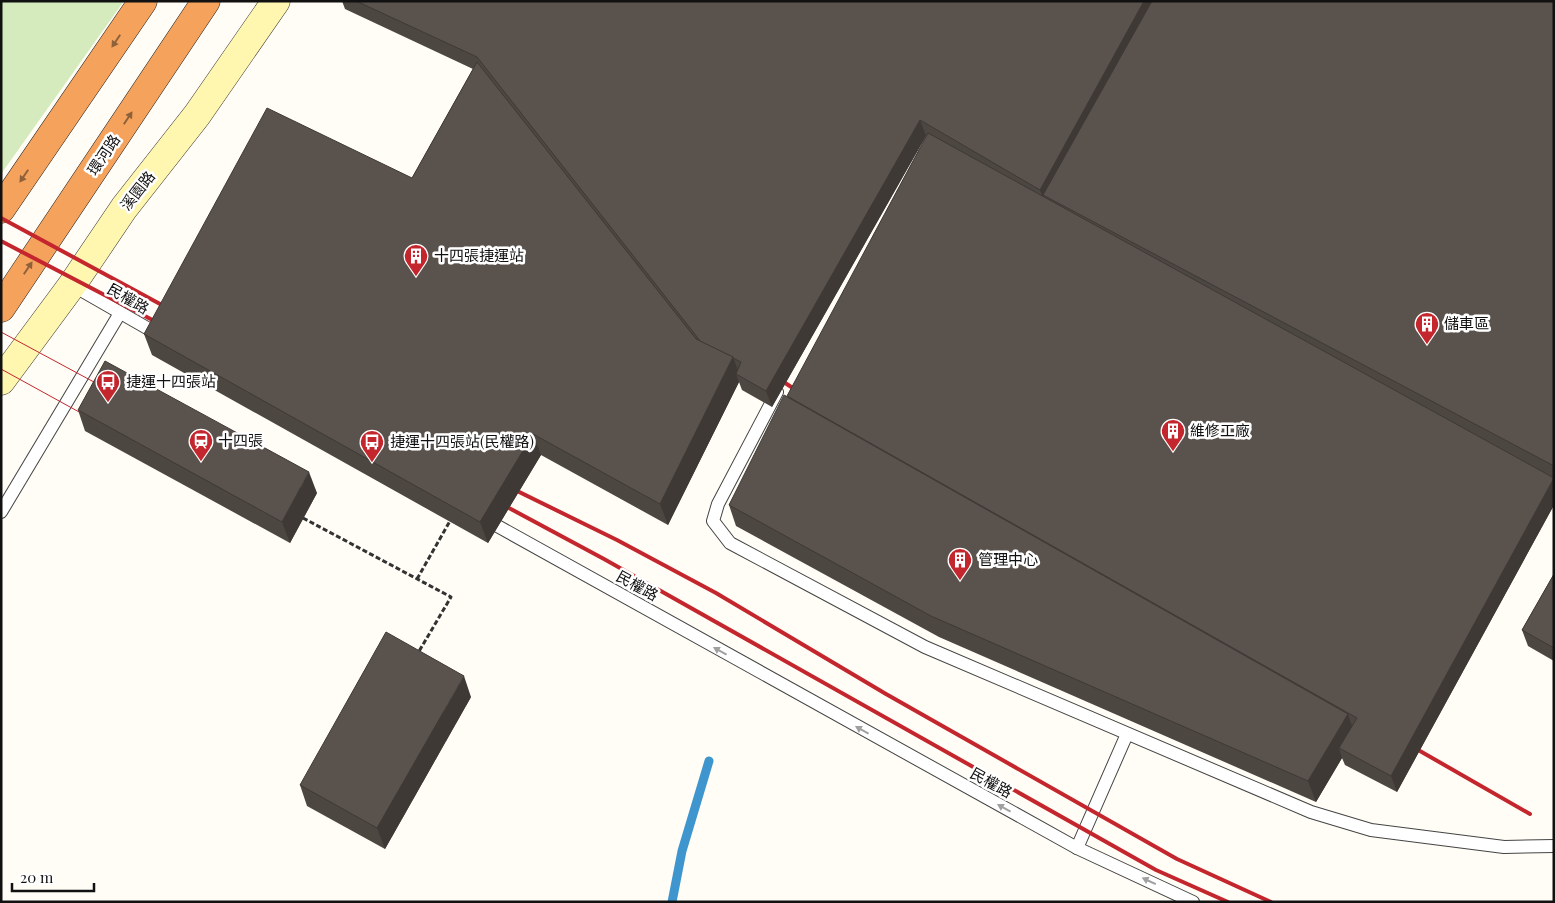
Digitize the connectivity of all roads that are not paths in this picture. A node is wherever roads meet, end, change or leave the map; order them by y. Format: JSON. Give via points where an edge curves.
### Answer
{"nodes":[{"id":1,"x":143,"y":1,"type":"edge"},
{"id":2,"x":206,"y":1,"type":"edge"},
{"id":3,"x":276,"y":1,"type":"edge"},
{"id":4,"x":124,"y":208,"type":"junction"},
{"id":5,"x":1,"y":209,"type":"edge"},
{"id":6,"x":72,"y":286,"type":"junction"},
{"id":7,"x":1,"y":308,"type":"edge"},
{"id":8,"x":120,"y":313,"type":"junction"},
{"id":9,"x":171,"y":342,"type":"edge"},
{"id":10,"x":7,"y":351,"type":"dead end"},
{"id":11,"x":784,"y":380,"type":"edge"},
{"id":12,"x":1,"y":381,"type":"edge"},
{"id":13,"x":1,"y":512,"type":"edge"},
{"id":14,"x":473,"y":513,"type":"edge"},
{"id":15,"x":1127,"y":734,"type":"junction"},
{"id":16,"x":1554,"y":846,"type":"edge"},
{"id":17,"x":1077,"y":848,"type":"junction"},
{"id":18,"x":1193,"y":902,"type":"edge"}],
"edges":[{"from":1,"to":5,"type":"highway","one_way":true},
{"from":7,"to":2,"type":"highway","name":"環河路","one_way":true},
{"from":3,"to":4,"type":"street","name":"溪園路","via":[[197,115]]},
{"from":4,"to":6,"type":"street","name":"溪園路"},
{"from":4,"to":10,"type":"lane"},
{"from":6,"to":8,"type":"lane","name":"民權路"},
{"from":6,"to":12,"type":"street","name":"溪園路"},
{"from":8,"to":9,"type":"lane","name":"民權路"},
{"from":8,"to":13,"type":"lane"},
{"from":11,"to":15,"type":"lane","via":[[718,504],[713,521],[730,543],[925,647]]},
{"from":17,"to":14,"type":"lane","name":"民權路","one_way":true},
{"from":15,"to":16,"type":"lane","via":[[1311,812],[1371,830],[1504,847]]},
{"from":15,"to":17,"type":"lane"},
{"from":18,"to":17,"type":"lane","name":"民權路","one_way":true}]}
